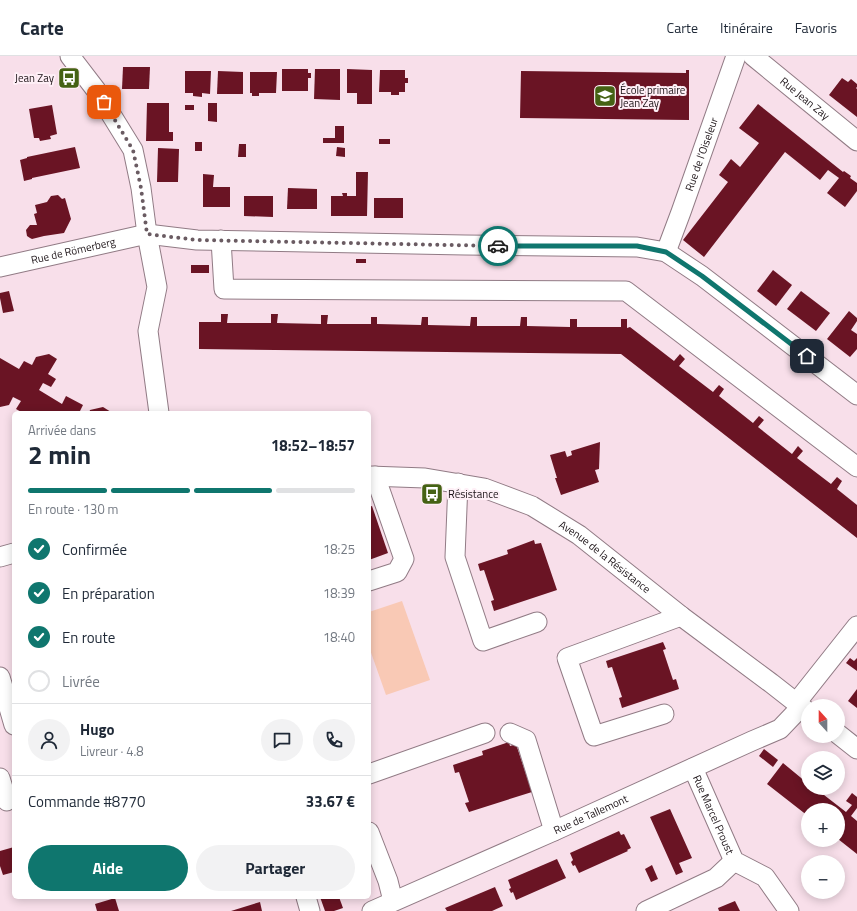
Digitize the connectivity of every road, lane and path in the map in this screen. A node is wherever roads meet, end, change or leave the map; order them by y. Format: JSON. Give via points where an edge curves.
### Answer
{"nodes":[{"id":1,"x":70,"y":56,"type":"edge"},
{"id":2,"x":736,"y":56,"type":"edge"},
{"id":3,"x":753,"y":56,"type":"edge"},
{"id":4,"x":857,"y":141,"type":"edge"},
{"id":5,"x":147,"y":234,"type":"junction"},
{"id":6,"x":221,"y":240,"type":"junction"},
{"id":7,"x":666,"y":252,"type":"junction"},
{"id":8,"x":0,"y":267,"type":"edge"},
{"id":9,"x":857,"y":396,"type":"edge"},
{"id":10,"x":159,"y":411,"type":"edge"},
{"id":11,"x":857,"y":467,"type":"edge"},
{"id":12,"x":372,"y":476,"type":"edge"},
{"id":13,"x":458,"y":483,"type":"junction"},
{"id":14,"x":12,"y":554,"type":"edge"},
{"id":15,"x":0,"y":557,"type":"edge"},
{"id":16,"x":371,"y":580,"type":"edge"},
{"id":17,"x":681,"y":616,"type":"junction"},
{"id":18,"x":537,"y":622,"type":"dead end"},
{"id":19,"x":857,"y":626,"type":"edge"},
{"id":20,"x":0,"y":678,"type":"edge"},
{"id":21,"x":807,"y":699,"type":"edge"},
{"id":22,"x":801,"y":706,"type":"edge"},
{"id":23,"x":801,"y":708,"type":"edge"},
{"id":24,"x":664,"y":714,"type":"dead end"},
{"id":25,"x":12,"y":718,"type":"edge"},
{"id":26,"x":485,"y":733,"type":"dead end"},
{"id":27,"x":510,"y":733,"type":"dead end"},
{"id":28,"x":845,"y":740,"type":"edge"},
{"id":29,"x":857,"y":749,"type":"edge"},
{"id":30,"x":693,"y":768,"type":"junction"},
{"id":31,"x":371,"y":773,"type":"edge"},
{"id":32,"x":0,"y":778,"type":"edge"},
{"id":33,"x":7,"y":801,"type":"dead end"},
{"id":34,"x":554,"y":831,"type":"junction"},
{"id":35,"x":371,"y":837,"type":"edge"},
{"id":36,"x":734,"y":861,"type":"junction"},
{"id":37,"x":307,"y":899,"type":"edge"},
{"id":38,"x":393,"y":901,"type":"junction"},
{"id":39,"x":310,"y":911,"type":"edge"},
{"id":40,"x":372,"y":911,"type":"edge"},
{"id":41,"x":646,"y":911,"type":"edge"},
{"id":42,"x":789,"y":911,"type":"edge"}],
"edges":[{"from":1,"to":5,"type":"street","via":[[96,90],[133,150]]},
{"from":2,"to":7,"type":"street","name":"Rue de l'Oiseleur"},
{"from":3,"to":4,"type":"street","name":"Rue Jean Zay"},
{"from":5,"to":6,"type":"street","name":"Rue de Römerberg"},
{"from":5,"to":8,"type":"street","name":"Rue de Römerberg"},
{"from":5,"to":10,"type":"street","via":[[157,287],[148,331]]},
{"from":6,"to":7,"type":"street","name":"Rue de Römerberg","via":[[465,246],[637,246]]},
{"from":6,"to":11,"type":"street","via":[[224,289],[626,291]]},
{"from":7,"to":9,"type":"street","via":[[702,276]]},
{"from":12,"to":13,"type":"street","name":"Avenue de la Résistance","via":[[425,478]]},
{"from":12,"to":16,"type":"street","via":[[404,559],[397,572]]},
{"from":13,"to":17,"type":"street","name":"Avenue de la Résistance","via":[[484,488],[532,506],[579,535]]},
{"from":13,"to":18,"type":"street","via":[[455,557],[483,641]]},
{"from":14,"to":15,"type":"street"},
{"from":17,"to":22,"type":"street","name":"Avenue de la Résistance"},
{"from":17,"to":24,"type":"street","via":[[567,658],[594,736]]},
{"from":19,"to":21,"type":"street","name":"Rue de Tallemont"},
{"from":20,"to":25,"type":"street"},
{"from":23,"to":30,"type":"street","name":"Rue de Tallemont","via":[[780,729]]},
{"from":26,"to":31,"type":"street"},
{"from":27,"to":34,"type":"street","via":[[526,740]]},
{"from":28,"to":29,"type":"street"},
{"from":30,"to":34,"type":"street","name":"Rue de Tallemont"},
{"from":30,"to":36,"type":"street","name":"Rue Marcel Proust"},
{"from":32,"to":33,"type":"street"},
{"from":34,"to":38,"type":"street","name":"Rue de Tallemont"},
{"from":35,"to":38,"type":"street"},
{"from":36,"to":41,"type":"street","name":"Rue Marcel Proust","via":[[716,878]]},
{"from":36,"to":42,"type":"street","name":"Rue Marcel Proust","via":[[765,877]]},
{"from":37,"to":39,"type":"street"},
{"from":38,"to":40,"type":"street","name":"Rue de Tallemont"}]}
